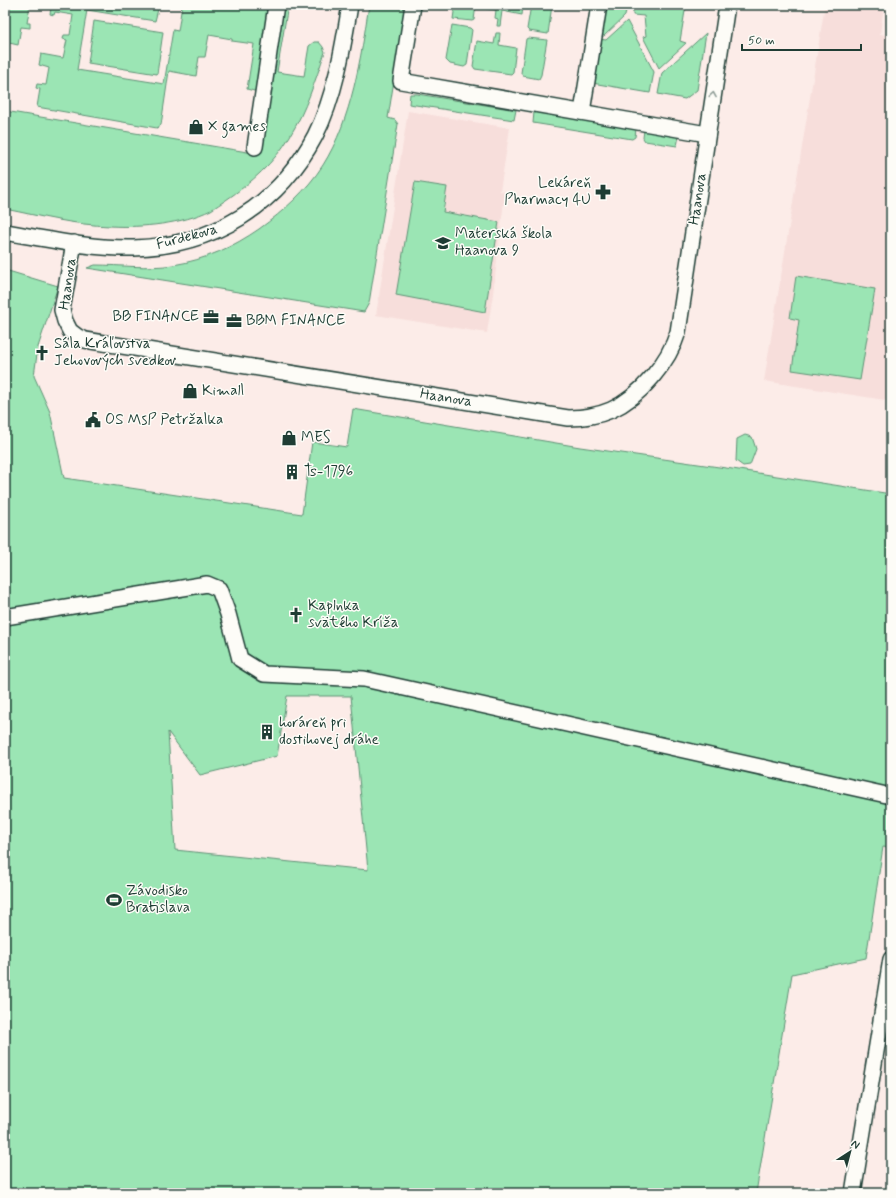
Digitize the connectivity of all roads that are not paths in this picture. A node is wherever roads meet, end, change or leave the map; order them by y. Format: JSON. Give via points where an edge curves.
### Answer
{"nodes":[{"id":1,"x":276,"y":5,"type":"edge"},
{"id":2,"x":350,"y":5,"type":"edge"},
{"id":3,"x":413,"y":5,"type":"edge"},
{"id":4,"x":599,"y":5,"type":"edge"},
{"id":5,"x":727,"y":5,"type":"edge"},
{"id":6,"x":582,"y":112,"type":"junction"},
{"id":7,"x":707,"y":134,"type":"junction"},
{"id":8,"x":255,"y":147,"type":"dead end"},
{"id":9,"x":5,"y":232,"type":"edge"},
{"id":10,"x":74,"y":243,"type":"junction"},
{"id":11,"x":5,"y":617,"type":"edge"},
{"id":12,"x":891,"y":796,"type":"edge"},
{"id":13,"x":891,"y":959,"type":"edge"},
{"id":14,"x":853,"y":1193,"type":"edge"}],
"edges":[{"from":1,"to":8,"type":"street"},
{"from":2,"to":10,"type":"street","name":"Furdekova","via":[[339,64],[315,135],[289,175],[257,206],[234,222],[204,236],[169,245],[132,248]]},
{"from":3,"to":6,"type":"street","via":[[401,81]]},
{"from":4,"to":6,"type":"street"},
{"from":7,"to":5,"type":"street","name":"Haanova","one_way":true},
{"from":6,"to":7,"type":"street"},
{"from":7,"to":10,"type":"street","name":"Haanova","via":[[676,340],[662,364],[632,397],[610,410],[583,418],[568,418],[85,340],[70,330],[64,321],[62,310]]},
{"from":9,"to":10,"type":"street","name":"Furdekova"},
{"from":11,"to":12,"type":"street","via":[[207,584],[220,590],[240,659],[264,674],[364,679]]},
{"from":13,"to":14,"type":"street"}]}
